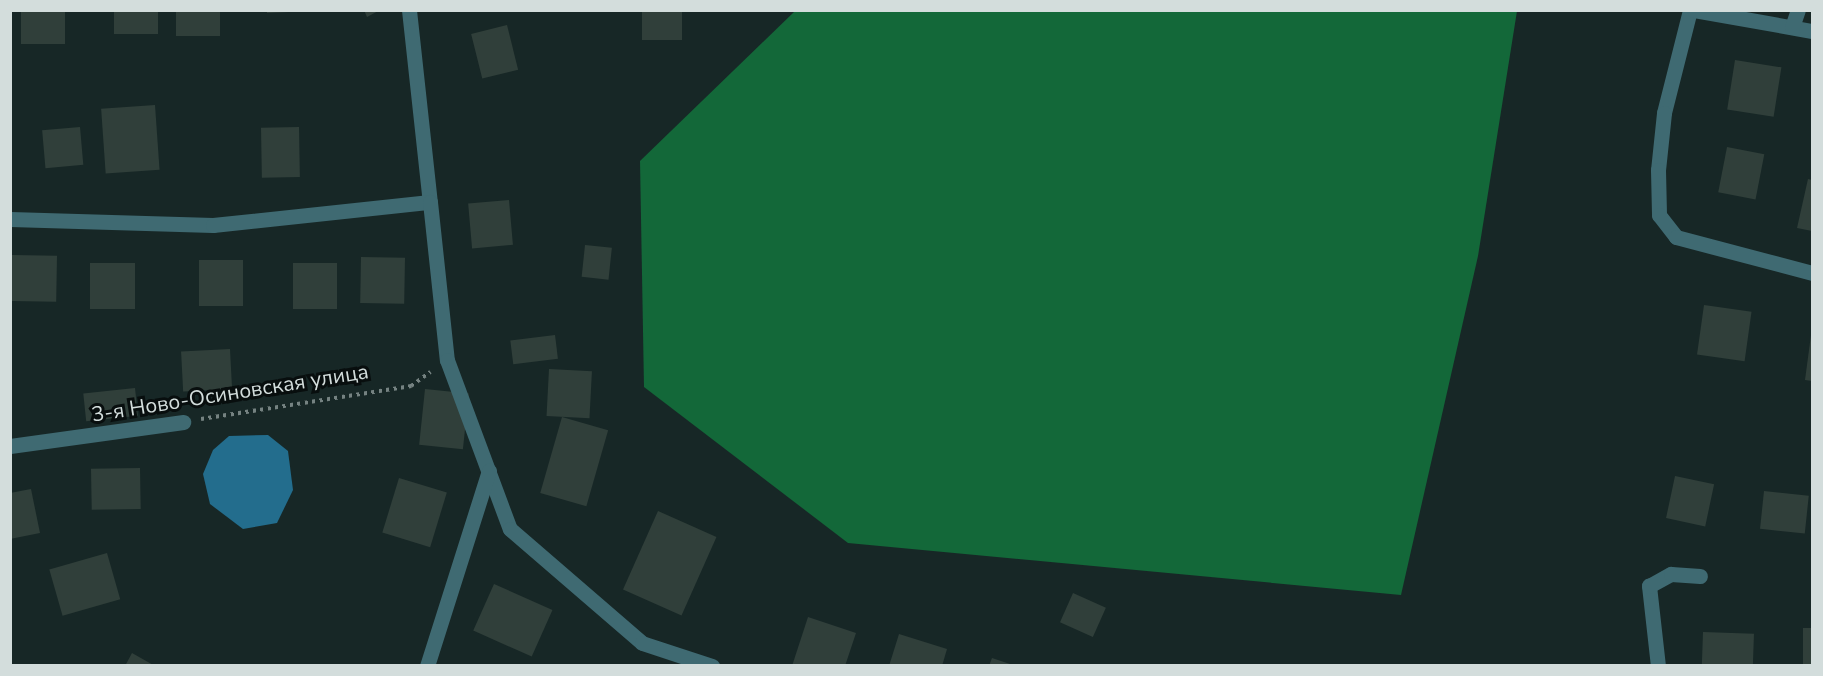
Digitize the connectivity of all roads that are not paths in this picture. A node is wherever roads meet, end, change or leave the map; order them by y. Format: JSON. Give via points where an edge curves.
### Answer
{"nodes":[{"id":1,"x":409,"y":10,"type":"edge"},
{"id":2,"x":1692,"y":10,"type":"edge"},
{"id":3,"x":1798,"y":10,"type":"edge"},
{"id":4,"x":1792,"y":27,"type":"junction"},
{"id":5,"x":1812,"y":31,"type":"edge"},
{"id":6,"x":430,"y":202,"type":"junction"},
{"id":7,"x":10,"y":219,"type":"edge"},
{"id":8,"x":1812,"y":273,"type":"edge"},
{"id":9,"x":183,"y":422,"type":"road end"},
{"id":10,"x":10,"y":446,"type":"edge"},
{"id":11,"x":489,"y":471,"type":"junction"},
{"id":12,"x":1700,"y":576,"type":"dead end"},
{"id":13,"x":427,"y":666,"type":"edge"},
{"id":14,"x":712,"y":666,"type":"edge"},
{"id":15,"x":1658,"y":666,"type":"edge"}],
"edges":[{"from":1,"to":6,"type":"street"},
{"from":2,"to":4,"type":"street"},
{"from":2,"to":8,"type":"street","via":[[1664,113],[1658,170],[1659,215],[1676,237]]},
{"from":3,"to":4,"type":"street"},
{"from":4,"to":5,"type":"street"},
{"from":6,"to":7,"type":"street","via":[[213,225]]},
{"from":6,"to":11,"type":"street","via":[[447,360]]},
{"from":9,"to":10,"type":"street","name":"3-я Ново-Осиновская улица"},
{"from":11,"to":13,"type":"street"},
{"from":11,"to":14,"type":"street","via":[[510,529],[519,537],[642,643]]},
{"from":12,"to":15,"type":"street","via":[[1671,574],[1649,586]]}]}
